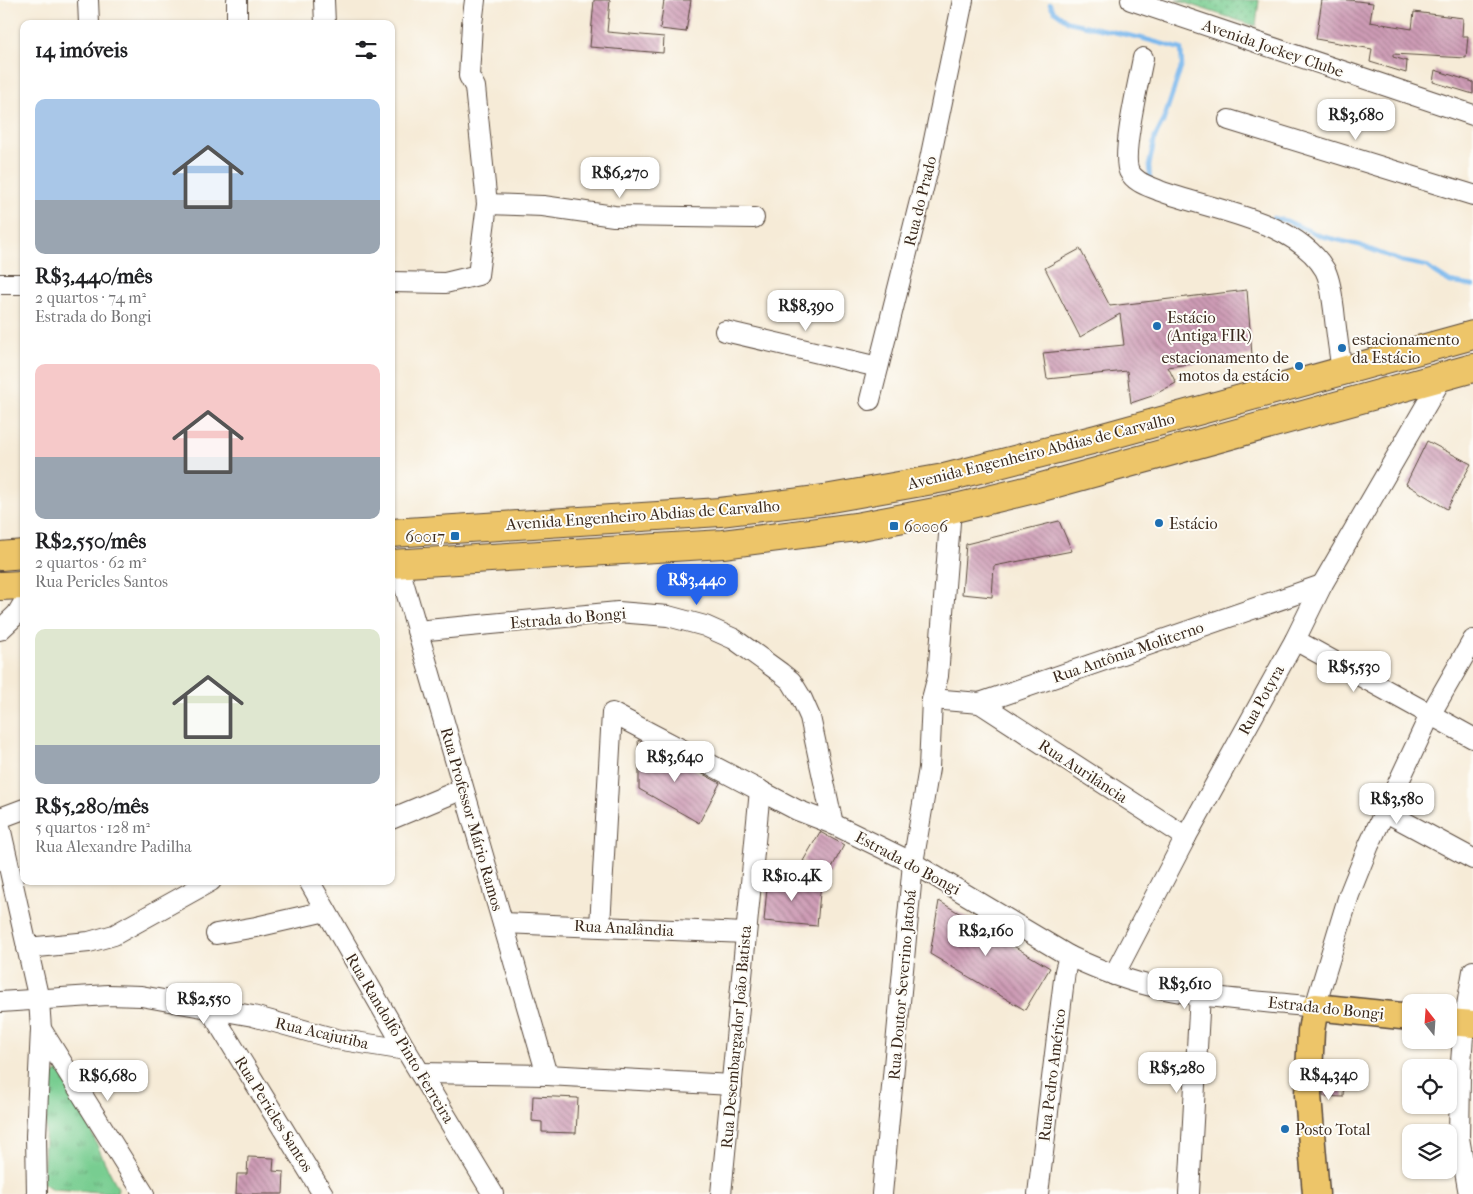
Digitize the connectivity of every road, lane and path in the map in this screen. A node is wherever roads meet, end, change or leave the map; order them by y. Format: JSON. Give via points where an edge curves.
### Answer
{"nodes":[{"id":1,"x":88,"y":0,"type":"edge"},
{"id":2,"x":237,"y":0,"type":"edge"},
{"id":3,"x":324,"y":0,"type":"edge"},
{"id":4,"x":475,"y":0,"type":"edge"},
{"id":5,"x":963,"y":0,"type":"edge"},
{"id":6,"x":1130,"y":0,"type":"edge"},
{"id":7,"x":89,"y":20,"type":"edge"},
{"id":8,"x":237,"y":20,"type":"edge"},
{"id":9,"x":325,"y":20,"type":"edge"},
{"id":10,"x":1143,"y":58,"type":"dead end"},
{"id":11,"x":1473,"y":115,"type":"edge"},
{"id":12,"x":1229,"y":120,"type":"dead end"},
{"id":13,"x":1473,"y":195,"type":"edge"},
{"id":14,"x":487,"y":204,"type":"junction"},
{"id":15,"x":754,"y":218,"type":"dead end"},
{"id":16,"x":395,"y":282,"type":"edge"},
{"id":17,"x":0,"y":284,"type":"edge"},
{"id":18,"x":20,"y":284,"type":"edge"},
{"id":19,"x":725,"y":331,"type":"dead end"},
{"id":20,"x":1473,"y":335,"type":"edge"},
{"id":21,"x":878,"y":367,"type":"junction"},
{"id":22,"x":1473,"y":368,"type":"edge"},
{"id":23,"x":1342,"y":371,"type":"junction"},
{"id":24,"x":1443,"y":376,"type":"junction"},
{"id":25,"x":870,"y":400,"type":"dead end"},
{"id":26,"x":950,"y":509,"type":"junction"},
{"id":27,"x":395,"y":533,"type":"edge"},
{"id":28,"x":20,"y":554,"type":"edge"},
{"id":29,"x":0,"y":556,"type":"edge"},
{"id":30,"x":395,"y":564,"type":"edge"},
{"id":31,"x":395,"y":567,"type":"edge"},
{"id":32,"x":20,"y":585,"type":"edge"},
{"id":33,"x":1322,"y":585,"type":"junction"},
{"id":34,"x":0,"y":586,"type":"edge"},
{"id":35,"x":20,"y":609,"type":"edge"},
{"id":36,"x":0,"y":630,"type":"edge"},
{"id":37,"x":417,"y":632,"type":"junction"},
{"id":38,"x":1295,"y":640,"type":"junction"},
{"id":39,"x":1473,"y":640,"type":"edge"},
{"id":40,"x":932,"y":699,"type":"junction"},
{"id":41,"x":980,"y":703,"type":"junction"},
{"id":42,"x":1430,"y":715,"type":"junction"},
{"id":43,"x":1473,"y":738,"type":"edge"},
{"id":44,"x":464,"y":789,"type":"junction"},
{"id":45,"x":760,"y":790,"type":"junction"},
{"id":46,"x":20,"y":811,"type":"edge"},
{"id":47,"x":1384,"y":811,"type":"junction"},
{"id":48,"x":395,"y":817,"type":"edge"},
{"id":49,"x":0,"y":818,"type":"edge"},
{"id":50,"x":833,"y":824,"type":"junction"},
{"id":51,"x":0,"y":827,"type":"edge"},
{"id":52,"x":1186,"y":837,"type":"junction"},
{"id":53,"x":1473,"y":859,"type":"edge"},
{"id":54,"x":913,"y":863,"type":"junction"},
{"id":55,"x":204,"y":885,"type":"edge"},
{"id":56,"x":311,"y":885,"type":"edge"},
{"id":57,"x":326,"y":911,"type":"junction"},
{"id":58,"x":503,"y":923,"type":"junction"},
{"id":59,"x":600,"y":926,"type":"junction"},
{"id":60,"x":746,"y":933,"type":"junction"},
{"id":61,"x":216,"y":934,"type":"dead end"},
{"id":62,"x":27,"y":948,"type":"junction"},
{"id":63,"x":1069,"y":956,"type":"junction"},
{"id":64,"x":1473,"y":970,"type":"edge"},
{"id":65,"x":1114,"y":975,"type":"junction"},
{"id":66,"x":1200,"y":994,"type":"junction"},
{"id":67,"x":40,"y":1000,"type":"junction"},
{"id":68,"x":0,"y":1002,"type":"edge"},
{"id":69,"x":1315,"y":1007,"type":"junction"},
{"id":70,"x":209,"y":1008,"type":"junction"},
{"id":71,"x":1402,"y":1017,"type":"edge"},
{"id":72,"x":1462,"y":1023,"type":"edge"},
{"id":73,"x":41,"y":1029,"type":"junction"},
{"id":74,"x":406,"y":1050,"type":"junction"},
{"id":75,"x":420,"y":1073,"type":"junction"},
{"id":76,"x":547,"y":1075,"type":"junction"},
{"id":77,"x":732,"y":1085,"type":"junction"},
{"id":78,"x":1466,"y":1139,"type":"edge"},
{"id":79,"x":37,"y":1194,"type":"edge"},
{"id":80,"x":144,"y":1194,"type":"edge"},
{"id":81,"x":323,"y":1194,"type":"edge"},
{"id":82,"x":493,"y":1194,"type":"edge"},
{"id":83,"x":721,"y":1194,"type":"edge"},
{"id":84,"x":882,"y":1194,"type":"edge"},
{"id":85,"x":1038,"y":1194,"type":"edge"},
{"id":86,"x":1189,"y":1194,"type":"edge"},
{"id":87,"x":1316,"y":1194,"type":"edge"},
{"id":88,"x":1469,"y":1194,"type":"edge"}],
"edges":[{"from":1,"to":7,"type":"street"},
{"from":2,"to":8,"type":"street"},
{"from":3,"to":9,"type":"street"},
{"from":4,"to":14,"type":"street","via":[[469,76],[475,87]]},
{"from":5,"to":21,"type":"street","name":"Rua do Prado","via":[[928,169]]},
{"from":6,"to":11,"type":"street","name":"Avenida Jockey Clube"},
{"from":10,"to":23,"type":"street","via":[[1126,152],[1129,171],[1142,184],[1262,223],[1282,231],[1307,248],[1326,271]]},
{"from":12,"to":13,"type":"street"},
{"from":14,"to":15,"type":"street","via":[[543,206],[614,216]]},
{"from":14,"to":16,"type":"street","via":[[478,274],[445,283]]},
{"from":17,"to":18,"type":"street"},
{"from":19,"to":21,"type":"street"},
{"from":20,"to":23,"type":"highway","name":"Avenida Engenheiro Abdias de Carvalho"},
{"from":21,"to":25,"type":"street","name":"Rua do Prado"},
{"from":22,"to":24,"type":"highway","name":"Avenida Engenheiro Abdias de Carvalho"},
{"from":23,"to":27,"type":"highway","name":"Avenida Engenheiro Abdias de Carvalho","via":[[944,478],[825,499],[720,512]]},
{"from":24,"to":26,"type":"highway","name":"Avenida Engenheiro Abdias de Carvalho","via":[[1042,487]]},
{"from":24,"to":33,"type":"street","name":"Rua Potyra"},
{"from":26,"to":30,"type":"highway","name":"Avenida Engenheiro Abdias de Carvalho","via":[[856,528],[723,544]]},
{"from":26,"to":40,"type":"street","name":"Rua Doutor Severino Jatobá","via":[[938,676]]},
{"from":28,"to":29,"type":"highway"},
{"from":31,"to":37,"type":"street","name":"Rua Professor Mário Ramos"},
{"from":32,"to":34,"type":"highway"},
{"from":33,"to":38,"type":"street","name":"Rua Potyra"},
{"from":33,"to":41,"type":"street","name":"Rua Antônia Moliterno"},
{"from":35,"to":36,"type":"street"},
{"from":37,"to":44,"type":"street","name":"Rua Professor Mário Ramos"},
{"from":37,"to":50,"type":"street","name":"Estrada do Bongi","via":[[618,612],[668,616],[712,629],[734,640],[791,681],[810,717]]},
{"from":38,"to":42,"type":"street"},
{"from":38,"to":52,"type":"street","name":"Rua Potyra"},
{"from":39,"to":42,"type":"street"},
{"from":40,"to":41,"type":"street","name":"Rua Antônia Moliterno"},
{"from":40,"to":54,"type":"street","name":"Rua Doutor Severino Jatobá","via":[[929,768]]},
{"from":41,"to":52,"type":"street","name":"Rua Aurilância"},
{"from":42,"to":43,"type":"street"},
{"from":42,"to":47,"type":"street"},
{"from":44,"to":48,"type":"street"},
{"from":44,"to":58,"type":"street","name":"Rua Professor Mário Ramos"},
{"from":45,"to":50,"type":"street","name":"Estrada do Bongi","via":[[797,810]]},
{"from":45,"to":59,"type":"street","name":"Estrada do Bongi","via":[[612,713]]},
{"from":45,"to":60,"type":"street","name":"Rua Desembargador João Batista"},
{"from":46,"to":49,"type":"street"},
{"from":47,"to":53,"type":"street"},
{"from":47,"to":69,"type":"street","via":[[1349,895]]},
{"from":50,"to":54,"type":"street","name":"Estrada do Bongi"},
{"from":51,"to":62,"type":"street"},
{"from":52,"to":65,"type":"street","name":"Rua Potyra"},
{"from":54,"to":63,"type":"street","name":"Estrada do Bongi"},
{"from":54,"to":84,"type":"street","name":"Rua Doutor Severino Jatobá"},
{"from":55,"to":62,"type":"street","via":[[114,935],[89,942]]},
{"from":56,"to":57,"type":"street","name":"Rua Randolfo Pinto Ferreira"},
{"from":57,"to":61,"type":"street"},
{"from":57,"to":74,"type":"street","name":"Rua Randolfo Pinto Ferreira"},
{"from":58,"to":59,"type":"street","name":"Rua Analândia"},
{"from":58,"to":76,"type":"street","name":"Rua Professor Mário Ramos"},
{"from":59,"to":60,"type":"street","name":"Rua Analândia"},
{"from":60,"to":77,"type":"street","name":"Rua Desembargador João Batista"},
{"from":62,"to":67,"type":"street"},
{"from":63,"to":65,"type":"street","name":"Estrada do Bongi"},
{"from":63,"to":85,"type":"street","name":"Rua Pedro Américo","via":[[1062,990]]},
{"from":64,"to":72,"type":"street"},
{"from":65,"to":66,"type":"street","name":"Estrada do Bongi","via":[[1155,987]]},
{"from":66,"to":69,"type":"street","name":"Estrada do Bongi"},
{"from":66,"to":86,"type":"street"},
{"from":67,"to":68,"type":"street","name":"Rua Acajutiba"},
{"from":67,"to":70,"type":"street","name":"Rua Acajutiba","via":[[129,995]]},
{"from":67,"to":73,"type":"street"},
{"from":69,"to":71,"type":"main road","name":"Estrada do Bongi"},
{"from":69,"to":87,"type":"main road","via":[[1308,1095]]},
{"from":70,"to":74,"type":"street","name":"Rua Acajutiba","via":[[336,1039]]},
{"from":70,"to":81,"type":"street","name":"Rua Pericles Santos"},
{"from":72,"to":78,"type":"street","via":[[1460,1076]]},
{"from":73,"to":79,"type":"street"},
{"from":73,"to":80,"type":"street"},
{"from":74,"to":75,"type":"street","name":"Rua Randolfo Pinto Ferreira"},
{"from":75,"to":76,"type":"street"},
{"from":75,"to":82,"type":"street","name":"Rua Randolfo Pinto Ferreira"},
{"from":76,"to":77,"type":"street"},
{"from":77,"to":83,"type":"street","name":"Rua Desembargador João Batista"},
{"from":78,"to":88,"type":"street"}]}
